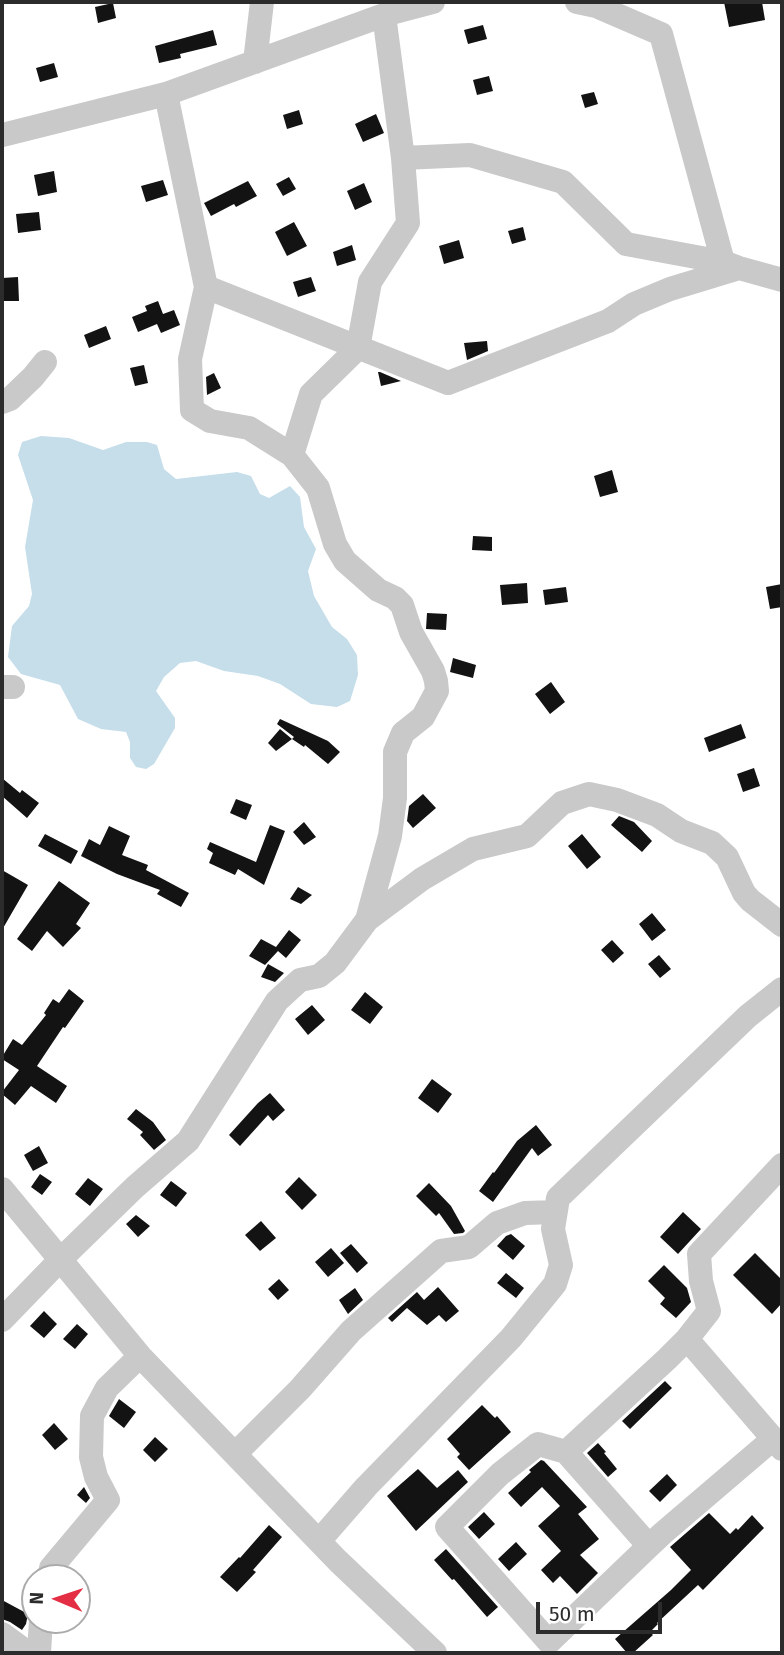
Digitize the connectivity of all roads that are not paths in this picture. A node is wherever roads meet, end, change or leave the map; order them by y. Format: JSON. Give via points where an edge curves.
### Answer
{"nodes":[{"id":1,"x":262,"y":2,"type":"edge"},
{"id":2,"x":433,"y":2,"type":"edge"},
{"id":3,"x":577,"y":2,"type":"edge"},
{"id":4,"x":384,"y":15,"type":"junction"},
{"id":5,"x":255,"y":62,"type":"junction"},
{"id":6,"x":166,"y":94,"type":"junction"},
{"id":7,"x":2,"y":135,"type":"edge"},
{"id":8,"x":403,"y":158,"type":"junction"},
{"id":9,"x":731,"y":265,"type":"junction"},
{"id":10,"x":782,"y":280,"type":"edge"},
{"id":11,"x":206,"y":287,"type":"junction"},
{"id":12,"x":358,"y":348,"type":"junction"},
{"id":13,"x":45,"y":362,"type":"dead end"},
{"id":14,"x":2,"y":402,"type":"edge"},
{"id":15,"x":292,"y":455,"type":"junction"},
{"id":16,"x":367,"y":920,"type":"junction"},
{"id":17,"x":782,"y":925,"type":"edge"},
{"id":18,"x":782,"y":989,"type":"edge"},
{"id":19,"x":782,"y":1165,"type":"edge"},
{"id":20,"x":2,"y":1189,"type":"edge"},
{"id":21,"x":555,"y":1212,"type":"junction"},
{"id":22,"x":61,"y":1259,"type":"junction"},
{"id":23,"x":2,"y":1320,"type":"edge"},
{"id":24,"x":687,"y":1339,"type":"junction"},
{"id":25,"x":140,"y":1356,"type":"junction"},
{"id":26,"x":778,"y":1443,"type":"edge"},
{"id":27,"x":566,"y":1452,"type":"junction"},
{"id":28,"x":235,"y":1454,"type":"junction"},
{"id":29,"x":320,"y":1541,"type":"junction"},
{"id":30,"x":649,"y":1546,"type":"junction"},
{"id":31,"x":54,"y":1564,"type":"edge"},
{"id":32,"x":2,"y":1634,"type":"edge"},
{"id":33,"x":40,"y":1634,"type":"edge"},
{"id":34,"x":28,"y":1653,"type":"edge"},
{"id":35,"x":39,"y":1653,"type":"edge"},
{"id":36,"x":435,"y":1653,"type":"edge"}],
"edges":[{"from":1,"to":5,"type":"street"},
{"from":2,"to":4,"type":"street"},
{"from":3,"to":9,"type":"street","via":[[661,34]]},
{"from":4,"to":5,"type":"street"},
{"from":4,"to":8,"type":"street"},
{"from":5,"to":6,"type":"street"},
{"from":6,"to":7,"type":"street"},
{"from":6,"to":11,"type":"street"},
{"from":8,"to":9,"type":"street","via":[[470,155],[563,182],[626,244]]},
{"from":8,"to":12,"type":"street","via":[[408,223],[370,282]]},
{"from":9,"to":10,"type":"street"},
{"from":9,"to":12,"type":"street","via":[[634,304],[608,321],[448,383]]},
{"from":11,"to":12,"type":"street"},
{"from":11,"to":15,"type":"street","via":[[190,359],[191,411],[210,421],[249,428]]},
{"from":12,"to":15,"type":"street","via":[[312,394]]},
{"from":13,"to":14,"type":"street"},
{"from":15,"to":16,"type":"street","via":[[318,488],[345,561],[402,605],[436,681],[437,691],[423,717],[403,733],[396,752],[390,836]]},
{"from":16,"to":17,"type":"street","via":[[473,849],[527,836],[562,803],[589,794],[657,815],[712,844],[727,856],[750,900]]},
{"from":16,"to":22,"type":"street","via":[[335,963],[319,976],[300,980],[277,1000],[188,1141]]},
{"from":18,"to":21,"type":"street","via":[[558,1198]]},
{"from":19,"to":24,"type":"street","via":[[699,1254],[709,1311]]},
{"from":20,"to":22,"type":"street"},
{"from":21,"to":28,"type":"street","via":[[525,1213],[498,1223],[469,1247],[441,1251],[351,1331]]},
{"from":21,"to":29,"type":"street","via":[[553,1229],[561,1265],[555,1284],[511,1338],[366,1487]]},
{"from":22,"to":23,"type":"street"},
{"from":22,"to":25,"type":"street"},
{"from":24,"to":26,"type":"street"},
{"from":24,"to":27,"type":"street"},
{"from":25,"to":28,"type":"street"},
{"from":25,"to":31,"type":"street","via":[[107,1388],[92,1416],[91,1457],[108,1500]]},
{"from":26,"to":30,"type":"street"},
{"from":27,"to":30,"type":"street"},
{"from":27,"to":30,"type":"street","via":[[538,1444],[447,1527],[549,1642]]},
{"from":28,"to":29,"type":"street"},
{"from":29,"to":36,"type":"street"},
{"from":32,"to":34,"type":"street"},
{"from":33,"to":35,"type":"street"}]}
